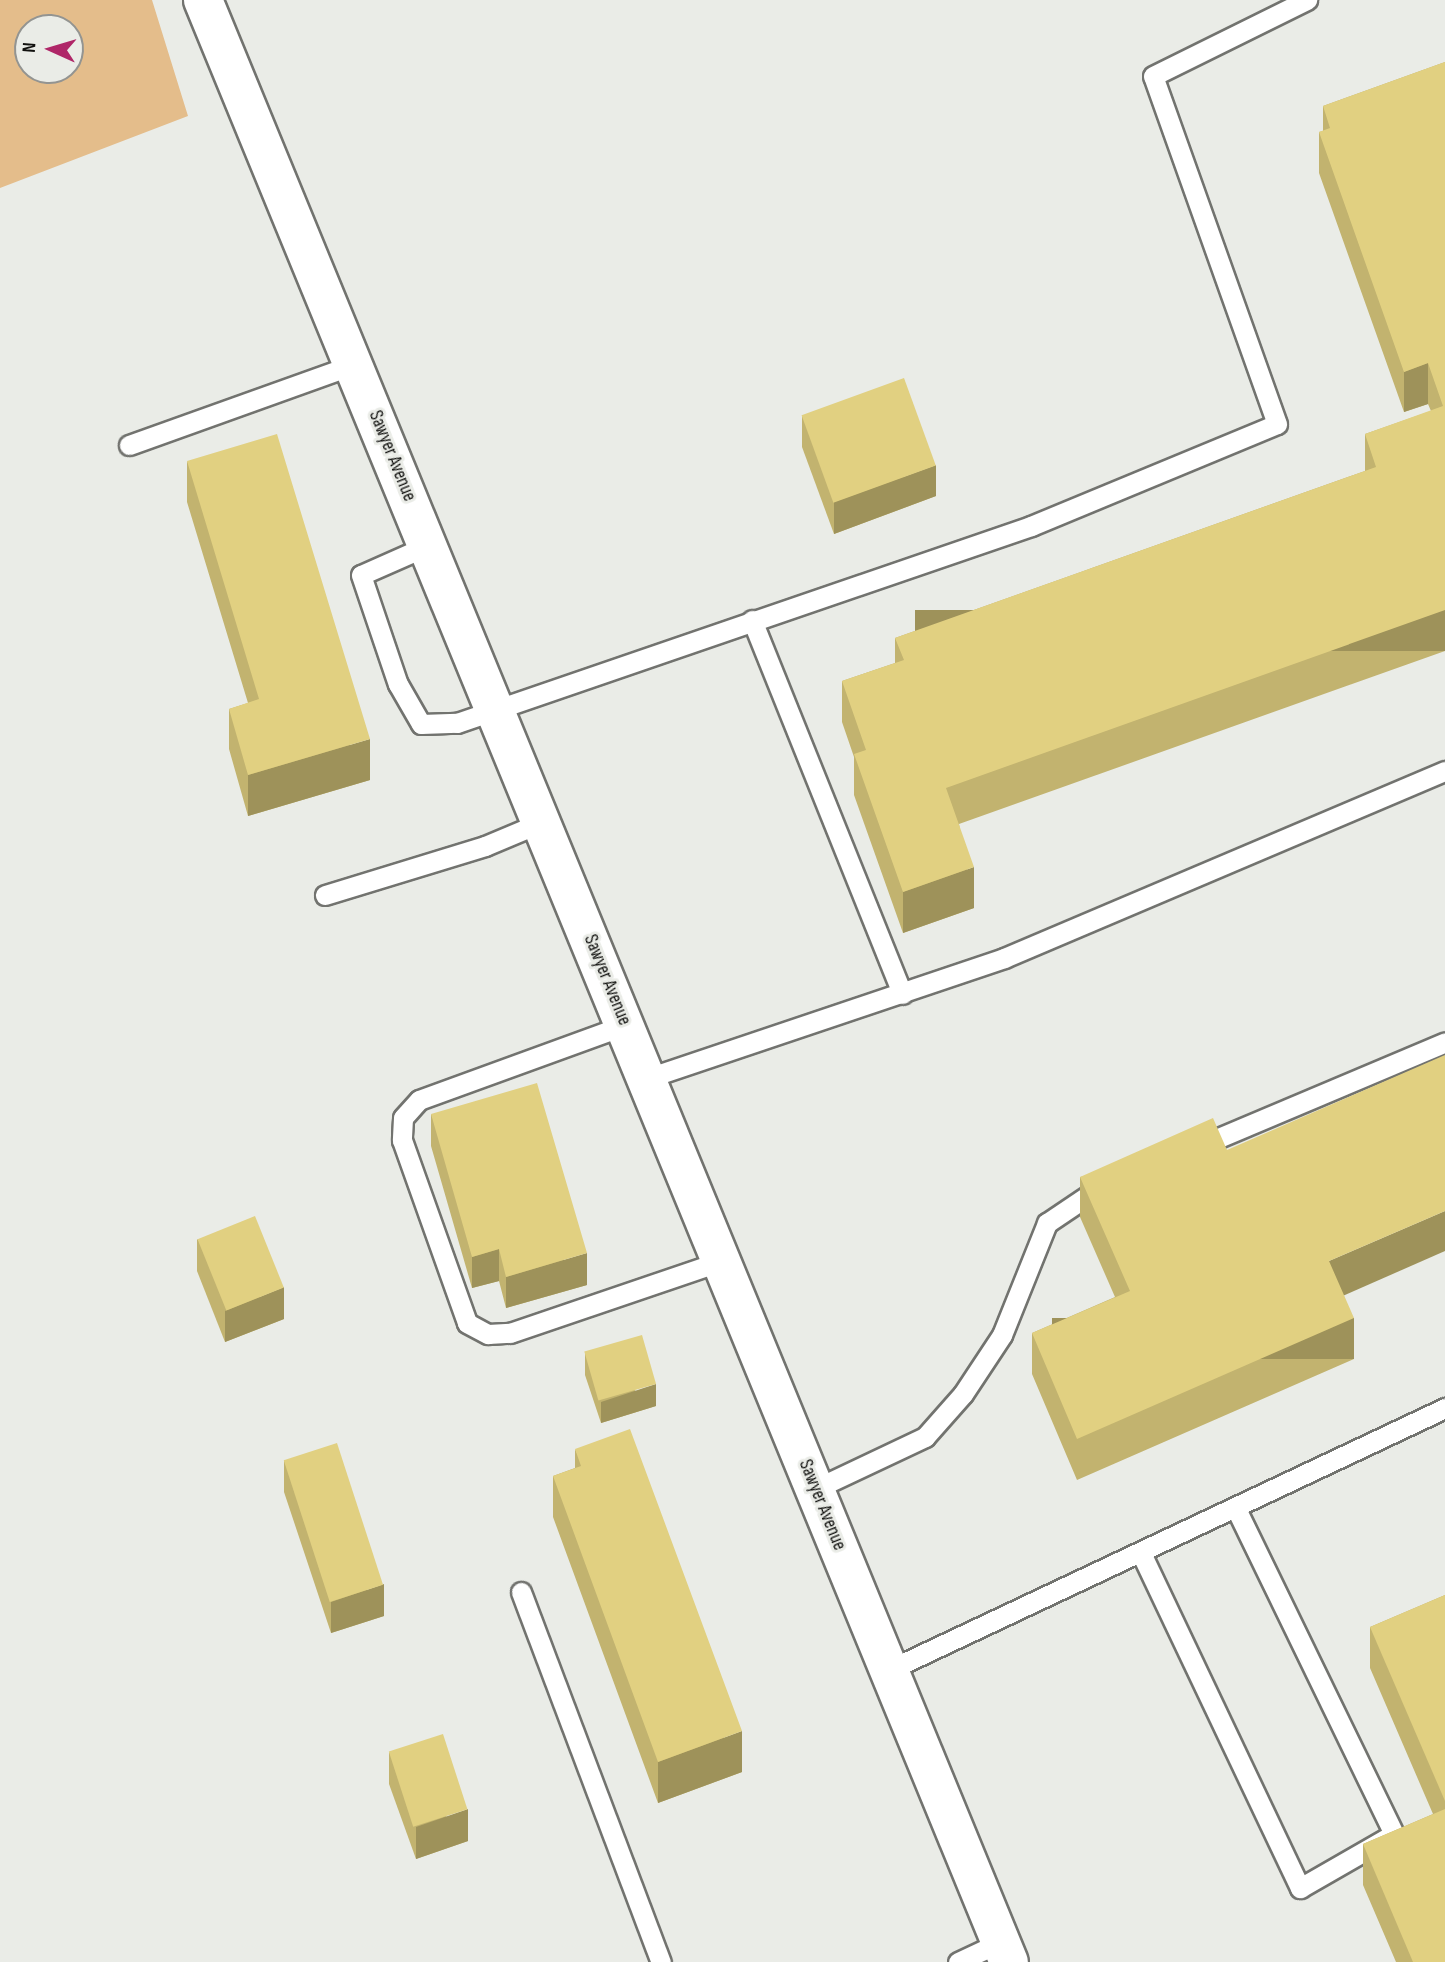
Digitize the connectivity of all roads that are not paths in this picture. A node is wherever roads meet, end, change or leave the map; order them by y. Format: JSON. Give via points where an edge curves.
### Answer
{"nodes":[{"id":1,"x":203,"y":0,"type":"edge"},
{"id":2,"x":1307,"y":0,"type":"edge"},
{"id":3,"x":355,"y":364,"type":"junction"},
{"id":4,"x":129,"y":445,"type":"dead end"},
{"id":5,"x":429,"y":545,"type":"junction"},
{"id":6,"x":752,"y":620,"type":"junction"},
{"id":7,"x":497,"y":711,"type":"junction"},
{"id":8,"x":1445,"y":771,"type":"edge"},
{"id":9,"x":542,"y":822,"type":"junction"},
{"id":10,"x":325,"y":895,"type":"dead end"},
{"id":11,"x":902,"y":994,"type":"junction"},
{"id":12,"x":625,"y":1025,"type":"junction"},
{"id":13,"x":1445,"y":1042,"type":"edge"},
{"id":14,"x":648,"y":1078,"type":"junction"},
{"id":15,"x":1183,"y":1153,"type":"edge"},
{"id":16,"x":1120,"y":1177,"type":"edge"},
{"id":17,"x":722,"y":1261,"type":"junction"},
{"id":18,"x":1445,"y":1408,"type":"edge"},
{"id":19,"x":815,"y":1489,"type":"junction"},
{"id":20,"x":1236,"y":1508,"type":"junction"},
{"id":21,"x":1141,"y":1553,"type":"junction"},
{"id":22,"x":521,"y":1592,"type":"dead end"},
{"id":23,"x":889,"y":1670,"type":"junction"},
{"id":24,"x":1005,"y":1952,"type":"edge"},
{"id":25,"x":661,"y":1962,"type":"edge"},
{"id":26,"x":958,"y":1962,"type":"edge"}],
"edges":[{"from":1,"to":3,"type":"street","name":"Sawyer Avenue"},
{"from":2,"to":6,"type":"lane","via":[[1153,76],[1277,424],[1031,526]]},
{"from":3,"to":4,"type":"lane"},
{"from":3,"to":5,"type":"street","name":"Sawyer Avenue"},
{"from":5,"to":7,"type":"street","name":"Sawyer Avenue"},
{"from":5,"to":7,"type":"lane","via":[[361,575],[398,684],[421,724],[457,723]]},
{"from":6,"to":7,"type":"lane"},
{"from":6,"to":11,"type":"lane"},
{"from":7,"to":9,"type":"street","name":"Sawyer Avenue"},
{"from":8,"to":11,"type":"lane","via":[[1004,958]]},
{"from":9,"to":10,"type":"lane","via":[[485,846]]},
{"from":9,"to":12,"type":"street","name":"Sawyer Avenue"},
{"from":11,"to":14,"type":"lane"},
{"from":12,"to":14,"type":"street","name":"Sawyer Avenue"},
{"from":12,"to":17,"type":"lane","via":[[419,1101],[403,1118],[402,1140],[467,1323],[488,1334],[510,1333]]},
{"from":13,"to":15,"type":"lane"},
{"from":14,"to":17,"type":"street","name":"Sawyer Avenue"},
{"from":16,"to":19,"type":"lane","via":[[1047,1223],[1002,1335],[964,1394],[925,1437]]},
{"from":17,"to":19,"type":"street","name":"Sawyer Avenue"},
{"from":18,"to":20,"type":"lane"},
{"from":19,"to":23,"type":"street","name":"Sawyer Avenue"},
{"from":20,"to":21,"type":"lane"},
{"from":20,"to":21,"type":"lane","via":[[1394,1834],[1300,1888]]},
{"from":21,"to":23,"type":"lane"},
{"from":22,"to":25,"type":"lane"},
{"from":23,"to":24,"type":"street","name":"Sawyer Avenue"},
{"from":24,"to":26,"type":"lane"}]}
